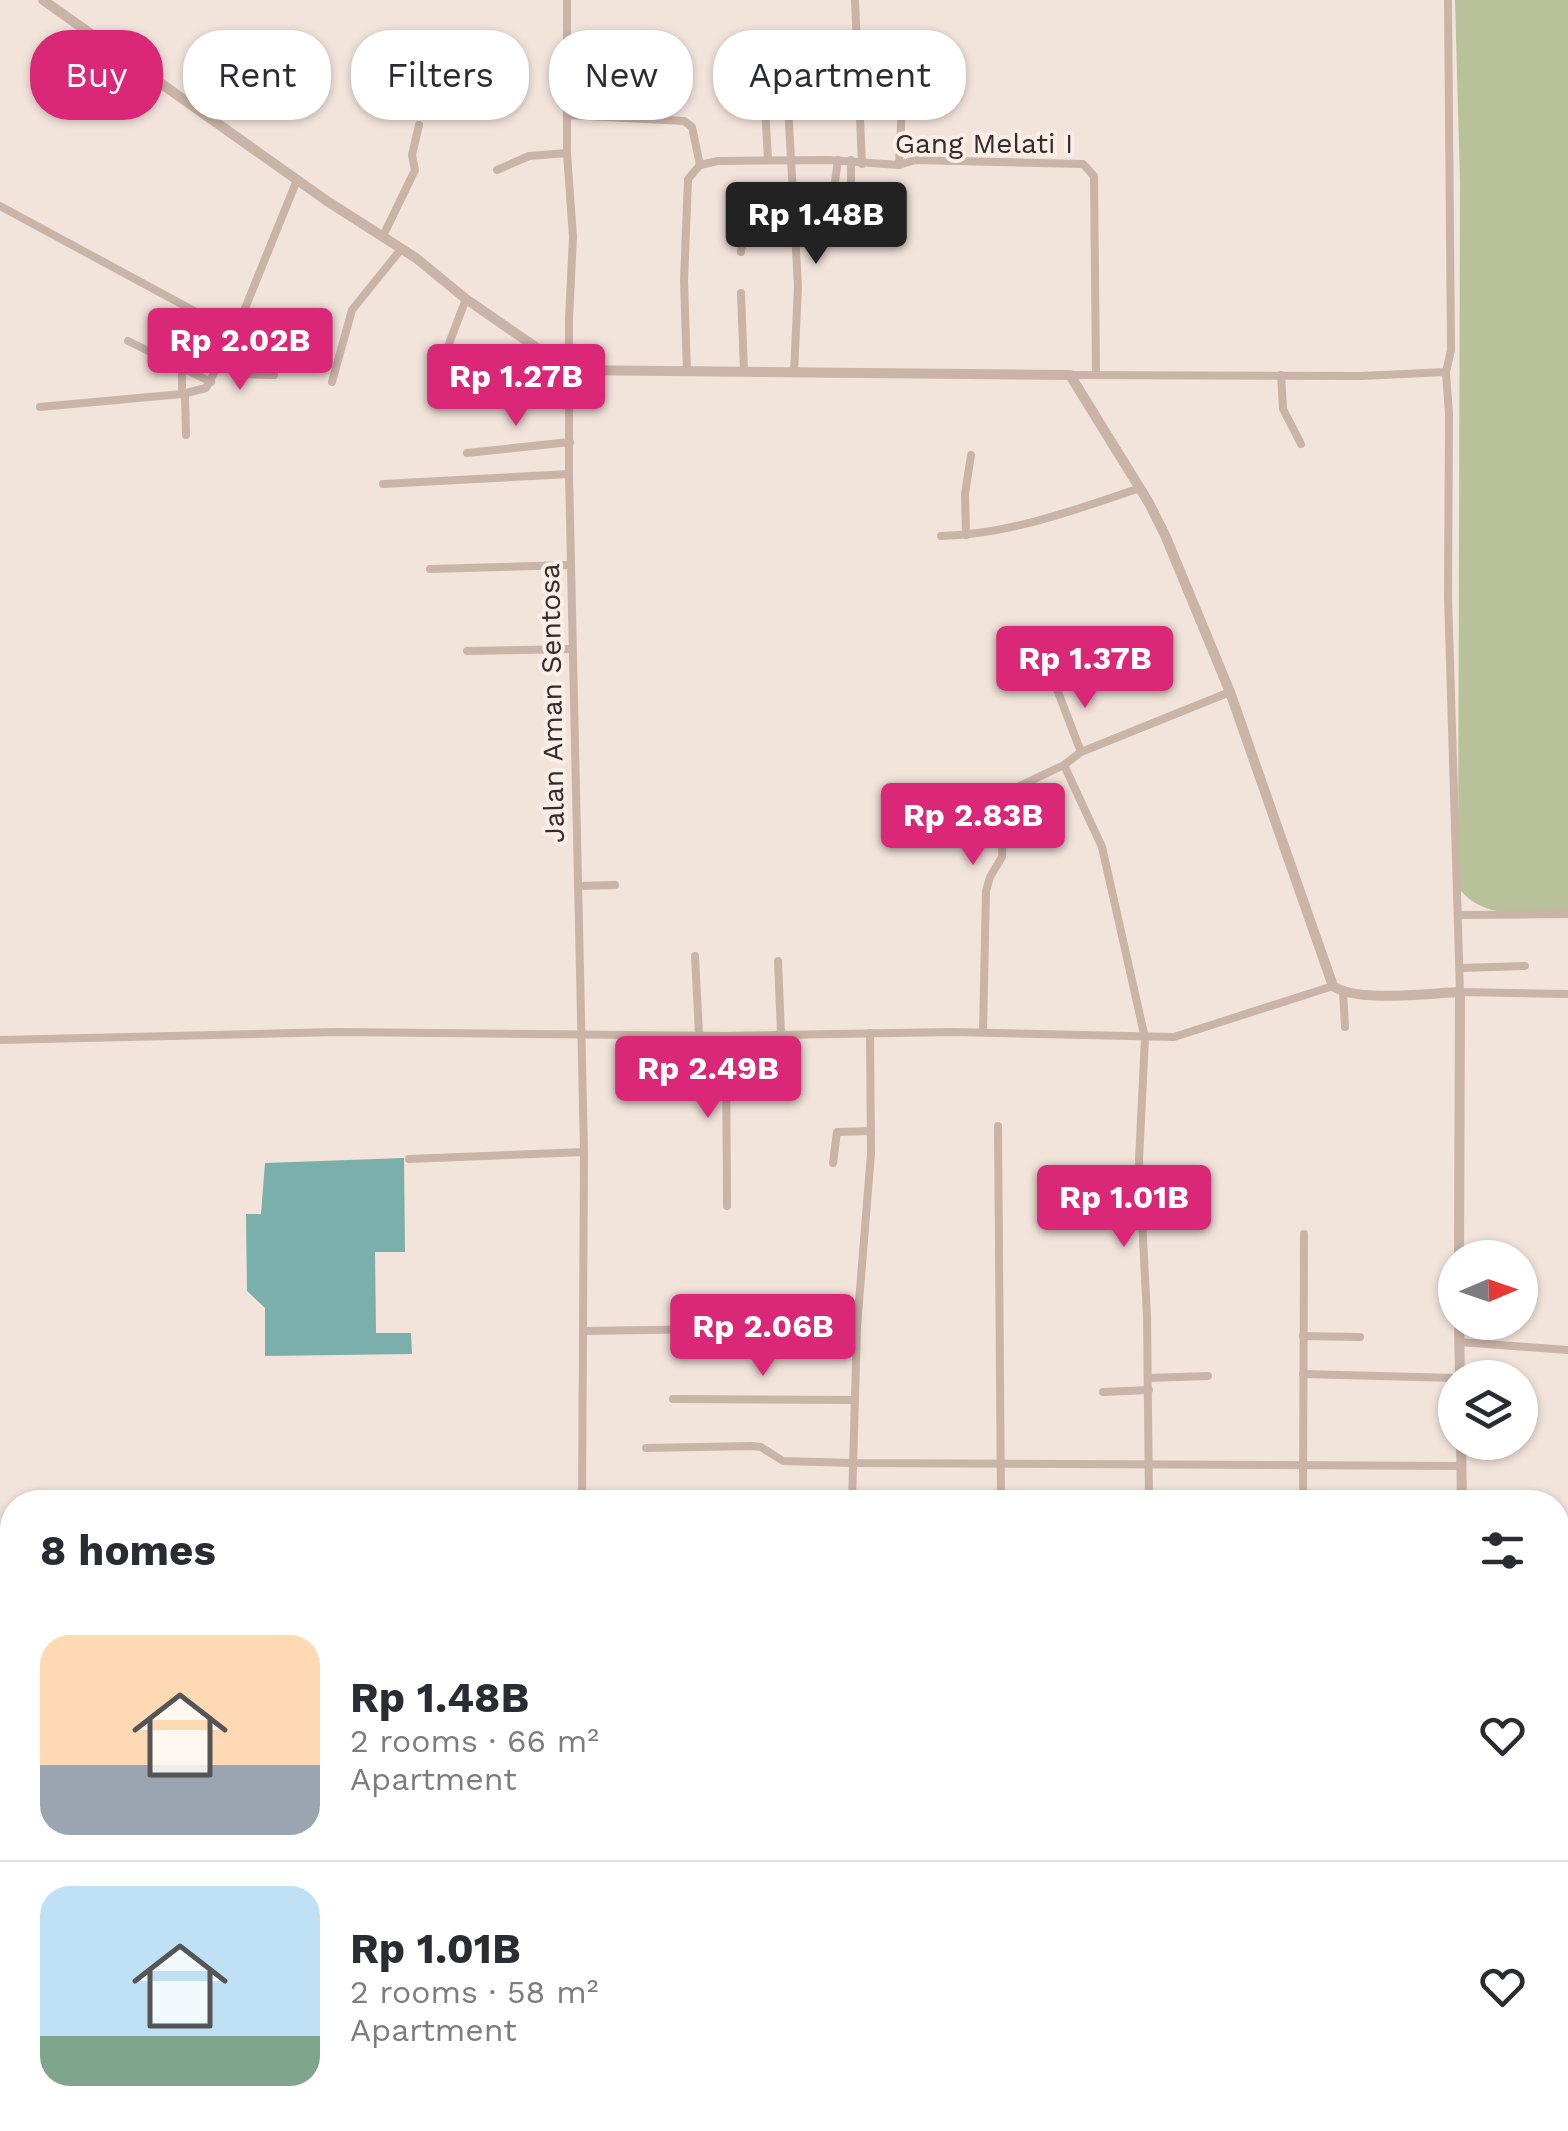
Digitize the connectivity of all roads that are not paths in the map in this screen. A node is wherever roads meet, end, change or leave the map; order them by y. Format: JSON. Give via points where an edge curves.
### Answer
{"nodes":[{"id":1,"x":42,"y":0,"type":"edge"},
{"id":2,"x":567,"y":0,"type":"edge"},
{"id":3,"x":855,"y":0,"type":"edge"},
{"id":4,"x":1448,"y":0,"type":"edge"},
{"id":5,"x":567,"y":30,"type":"edge"},
{"id":6,"x":568,"y":120,"type":"edge"},
{"id":7,"x":661,"y":120,"type":"edge"},
{"id":8,"x":765,"y":120,"type":"edge"},
{"id":9,"x":789,"y":120,"type":"edge"},
{"id":10,"x":901,"y":120,"type":"edge"},
{"id":11,"x":420,"y":125,"type":"dead end"},
{"id":12,"x":566,"y":154,"type":"junction"},
{"id":13,"x":768,"y":160,"type":"junction"},
{"id":14,"x":791,"y":160,"type":"junction"},
{"id":15,"x":838,"y":160,"type":"junction"},
{"id":16,"x":851,"y":160,"type":"junction"},
{"id":17,"x":862,"y":164,"type":"junction"},
{"id":18,"x":700,"y":165,"type":"junction"},
{"id":19,"x":899,"y":166,"type":"junction"},
{"id":20,"x":497,"y":170,"type":"dead end"},
{"id":21,"x":297,"y":180,"type":"junction"},
{"id":22,"x":828,"y":199,"type":"dead end"},
{"id":23,"x":793,"y":200,"type":"junction"},
{"id":24,"x":0,"y":206,"type":"edge"},
{"id":25,"x":383,"y":236,"type":"junction"},
{"id":26,"x":870,"y":236,"type":"dead end"},
{"id":27,"x":402,"y":248,"type":"junction"},
{"id":28,"x":742,"y":252,"type":"dead end"},
{"id":29,"x":741,"y":293,"type":"dead end"},
{"id":30,"x":466,"y":298,"type":"junction"},
{"id":31,"x":235,"y":333,"type":"junction"},
{"id":32,"x":128,"y":340,"type":"dead end"},
{"id":33,"x":219,"y":364,"type":"junction"},
{"id":34,"x":182,"y":368,"type":"junction"},
{"id":35,"x":569,"y":370,"type":"junction"},
{"id":36,"x":686,"y":372,"type":"junction"},
{"id":37,"x":744,"y":372,"type":"junction"},
{"id":38,"x":1446,"y":372,"type":"junction"},
{"id":39,"x":794,"y":373,"type":"junction"},
{"id":40,"x":1070,"y":374,"type":"junction"},
{"id":41,"x":1096,"y":374,"type":"junction"},
{"id":42,"x":274,"y":375,"type":"dead end"},
{"id":43,"x":1281,"y":375,"type":"junction"},
{"id":44,"x":211,"y":382,"type":"junction"},
{"id":45,"x":332,"y":382,"type":"dead end"},
{"id":46,"x":432,"y":388,"type":"dead end"},
{"id":47,"x":183,"y":394,"type":"junction"},
{"id":48,"x":40,"y":407,"type":"dead end"},
{"id":49,"x":186,"y":436,"type":"dead end"},
{"id":50,"x":570,"y":442,"type":"junction"},
{"id":51,"x":1301,"y":444,"type":"dead end"},
{"id":52,"x":467,"y":453,"type":"dead end"},
{"id":53,"x":972,"y":455,"type":"dead end"},
{"id":54,"x":569,"y":474,"type":"junction"},
{"id":55,"x":383,"y":484,"type":"dead end"},
{"id":56,"x":1140,"y":488,"type":"junction"},
{"id":57,"x":966,"y":535,"type":"junction"},
{"id":58,"x":941,"y":536,"type":"dead end"},
{"id":59,"x":571,"y":565,"type":"junction"},
{"id":60,"x":430,"y":569,"type":"dead end"},
{"id":61,"x":572,"y":650,"type":"junction"},
{"id":62,"x":467,"y":651,"type":"dead end"},
{"id":63,"x":1055,"y":684,"type":"dead end"},
{"id":64,"x":1230,"y":692,"type":"junction"},
{"id":65,"x":1082,"y":752,"type":"junction"},
{"id":66,"x":1064,"y":764,"type":"junction"},
{"id":67,"x":1005,"y":793,"type":"junction"},
{"id":68,"x":932,"y":803,"type":"dead end"},
{"id":69,"x":615,"y":885,"type":"dead end"},
{"id":70,"x":578,"y":886,"type":"junction"},
{"id":71,"x":1568,"y":914,"type":"edge"},
{"id":72,"x":1459,"y":915,"type":"junction"},
{"id":73,"x":695,"y":956,"type":"dead end"},
{"id":74,"x":778,"y":961,"type":"dead end"},
{"id":75,"x":1525,"y":966,"type":"dead end"},
{"id":76,"x":1460,"y":968,"type":"junction"},
{"id":77,"x":1338,"y":989,"type":"junction"},
{"id":78,"x":1460,"y":992,"type":"junction"},
{"id":79,"x":1568,"y":994,"type":"edge"},
{"id":80,"x":1345,"y":1027,"type":"dead end"},
{"id":81,"x":983,"y":1032,"type":"junction"},
{"id":82,"x":781,"y":1033,"type":"junction"},
{"id":83,"x":870,"y":1033,"type":"junction"},
{"id":84,"x":581,"y":1034,"type":"junction"},
{"id":85,"x":699,"y":1035,"type":"junction"},
{"id":86,"x":726,"y":1036,"type":"junction"},
{"id":87,"x":1145,"y":1038,"type":"junction"},
{"id":88,"x":0,"y":1040,"type":"edge"},
{"id":89,"x":998,"y":1126,"type":"dead end"},
{"id":90,"x":871,"y":1131,"type":"junction"},
{"id":91,"x":584,"y":1152,"type":"junction"},
{"id":92,"x":409,"y":1158,"type":"dead end"},
{"id":93,"x":833,"y":1163,"type":"dead end"},
{"id":94,"x":727,"y":1206,"type":"dead end"},
{"id":95,"x":1304,"y":1234,"type":"dead end"},
{"id":96,"x":1459,"y":1240,"type":"edge"},
{"id":97,"x":856,"y":1327,"type":"junction"},
{"id":98,"x":584,"y":1330,"type":"junction"},
{"id":99,"x":1303,"y":1336,"type":"junction"},
{"id":100,"x":1360,"y":1337,"type":"dead end"},
{"id":101,"x":1460,"y":1342,"type":"joint"},
{"id":102,"x":1568,"y":1350,"type":"edge"},
{"id":103,"x":1459,"y":1360,"type":"edge"},
{"id":104,"x":1303,"y":1374,"type":"junction"},
{"id":105,"x":1208,"y":1376,"type":"dead end"},
{"id":106,"x":1438,"y":1377,"type":"edge"},
{"id":107,"x":1148,"y":1378,"type":"junction"},
{"id":108,"x":1149,"y":1390,"type":"junction"},
{"id":109,"x":1103,"y":1392,"type":"dead end"},
{"id":110,"x":673,"y":1399,"type":"dead end"},
{"id":111,"x":853,"y":1400,"type":"junction"},
{"id":112,"x":646,"y":1448,"type":"dead end"},
{"id":113,"x":1462,"y":1460,"type":"edge"},
{"id":114,"x":1002,"y":1462,"type":"junction"},
{"id":115,"x":1148,"y":1463,"type":"junction"},
{"id":116,"x":853,"y":1464,"type":"junction"},
{"id":117,"x":1303,"y":1466,"type":"junction"},
{"id":118,"x":1462,"y":1466,"type":"junction"},
{"id":119,"x":582,"y":1490,"type":"edge"},
{"id":120,"x":852,"y":1490,"type":"edge"},
{"id":121,"x":1001,"y":1490,"type":"edge"},
{"id":122,"x":1149,"y":1490,"type":"edge"},
{"id":123,"x":1303,"y":1490,"type":"edge"},
{"id":124,"x":1462,"y":1490,"type":"edge"}],
"edges":[{"from":1,"to":21,"type":"street"},
{"from":2,"to":5,"type":"street","name":"Jalan Aman Sentosa"},
{"from":3,"to":17,"type":"street"},
{"from":4,"to":38,"type":"street"},
{"from":6,"to":12,"type":"street","name":"Jalan Aman Sentosa"},
{"from":7,"to":18,"type":"street","via":[[692,127]]},
{"from":8,"to":13,"type":"street"},
{"from":9,"to":14,"type":"street"},
{"from":10,"to":19,"type":"street"},
{"from":11,"to":25,"type":"street","via":[[412,155],[416,168]]},
{"from":12,"to":20,"type":"street","via":[[528,156]]},
{"from":12,"to":35,"type":"street","name":"Jalan Aman Sentosa","via":[[573,237]]},
{"from":13,"to":14,"type":"street","name":"Gang Melati I"},
{"from":13,"to":18,"type":"street","name":"Gang Melati I"},
{"from":14,"to":15,"type":"street","name":"Gang Melati I"},
{"from":14,"to":23,"type":"street"},
{"from":15,"to":16,"type":"street","name":"Gang Melati I"},
{"from":15,"to":22,"type":"street"},
{"from":16,"to":17,"type":"street","name":"Gang Melati I"},
{"from":16,"to":26,"type":"street","via":[[852,226]]},
{"from":17,"to":19,"type":"street","name":"Gang Melati I"},
{"from":18,"to":36,"type":"street","via":[[686,191]]},
{"from":19,"to":41,"type":"street","name":"Gang Melati I","via":[[915,160],[1089,169]]},
{"from":21,"to":25,"type":"street"},
{"from":21,"to":31,"type":"street"},
{"from":23,"to":28,"type":"street","via":[[762,201],[745,224]]},
{"from":23,"to":39,"type":"street"},
{"from":24,"to":31,"type":"street"},
{"from":25,"to":27,"type":"street"},
{"from":27,"to":30,"type":"street"},
{"from":27,"to":45,"type":"street","via":[[352,310]]},
{"from":29,"to":37,"type":"street"},
{"from":30,"to":35,"type":"street"},
{"from":30,"to":46,"type":"street"},
{"from":31,"to":33,"type":"street"},
{"from":32,"to":34,"type":"street"},
{"from":33,"to":42,"type":"street","via":[[241,374]]},
{"from":33,"to":44,"type":"street"},
{"from":34,"to":44,"type":"street"},
{"from":34,"to":47,"type":"street"},
{"from":35,"to":36,"type":"street"},
{"from":35,"to":50,"type":"street","name":"Jalan Aman Sentosa"},
{"from":36,"to":37,"type":"street"},
{"from":37,"to":39,"type":"street"},
{"from":38,"to":43,"type":"street"},
{"from":38,"to":72,"type":"street"},
{"from":39,"to":40,"type":"street"},
{"from":40,"to":41,"type":"street"},
{"from":40,"to":56,"type":"street"},
{"from":41,"to":43,"type":"street"},
{"from":43,"to":51,"type":"street","via":[[1282,409]]},
{"from":44,"to":47,"type":"street"},
{"from":47,"to":48,"type":"street"},
{"from":47,"to":49,"type":"street"},
{"from":50,"to":52,"type":"street"},
{"from":50,"to":54,"type":"street","name":"Jalan Aman Sentosa"},
{"from":53,"to":57,"type":"street"},
{"from":54,"to":55,"type":"street"},
{"from":54,"to":59,"type":"street","name":"Jalan Aman Sentosa"},
{"from":56,"to":57,"type":"street","via":[[1020,527]]},
{"from":56,"to":64,"type":"street"},
{"from":57,"to":58,"type":"street"},
{"from":59,"to":60,"type":"street"},
{"from":59,"to":61,"type":"street","name":"Jalan Aman Sentosa"},
{"from":61,"to":62,"type":"street"},
{"from":61,"to":70,"type":"street","name":"Jalan Aman Sentosa"},
{"from":63,"to":65,"type":"street"},
{"from":64,"to":65,"type":"street"},
{"from":64,"to":77,"type":"street"},
{"from":65,"to":66,"type":"street"},
{"from":66,"to":67,"type":"street"},
{"from":66,"to":87,"type":"street","via":[[1102,847]]},
{"from":67,"to":68,"type":"street","via":[[957,809]]},
{"from":67,"to":81,"type":"street","via":[[1002,857],[986,891]]},
{"from":69,"to":70,"type":"street"},
{"from":70,"to":84,"type":"street","name":"Jalan Aman Sentosa"},
{"from":71,"to":72,"type":"street"},
{"from":72,"to":76,"type":"street"},
{"from":73,"to":85,"type":"street"},
{"from":74,"to":82,"type":"street"},
{"from":75,"to":76,"type":"street"},
{"from":76,"to":78,"type":"street"},
{"from":77,"to":78,"type":"street"},
{"from":77,"to":80,"type":"street"},
{"from":77,"to":87,"type":"street","via":[[1180,1037]]},
{"from":78,"to":79,"type":"street"},
{"from":78,"to":96,"type":"street"},
{"from":81,"to":83,"type":"street"},
{"from":81,"to":87,"type":"street"},
{"from":82,"to":83,"type":"street"},
{"from":82,"to":86,"type":"street"},
{"from":83,"to":90,"type":"street"},
{"from":84,"to":85,"type":"street"},
{"from":84,"to":88,"type":"street"},
{"from":84,"to":91,"type":"street","name":"Jalan Aman Sentosa"},
{"from":85,"to":86,"type":"street"},
{"from":86,"to":94,"type":"street"},
{"from":87,"to":107,"type":"street","via":[[1139,1160]]},
{"from":89,"to":114,"type":"street"},
{"from":90,"to":93,"type":"street","via":[[837,1132]]},
{"from":90,"to":97,"type":"street"},
{"from":91,"to":92,"type":"street"},
{"from":91,"to":98,"type":"street","name":"Jalan Aman Sentosa"},
{"from":95,"to":99,"type":"street"},
{"from":97,"to":98,"type":"street"},
{"from":97,"to":111,"type":"street"},
{"from":98,"to":119,"type":"street","name":"Jalan Aman Sentosa"},
{"from":99,"to":100,"type":"street"},
{"from":99,"to":104,"type":"street"},
{"from":101,"to":102,"type":"street"},
{"from":101,"to":103,"type":"street"},
{"from":104,"to":106,"type":"street"},
{"from":104,"to":117,"type":"street"},
{"from":105,"to":107,"type":"street"},
{"from":107,"to":108,"type":"street"},
{"from":108,"to":109,"type":"street"},
{"from":108,"to":115,"type":"street"},
{"from":110,"to":111,"type":"street"},
{"from":111,"to":116,"type":"street"},
{"from":112,"to":116,"type":"street","via":[[752,1446],[783,1461]]},
{"from":113,"to":118,"type":"street"},
{"from":114,"to":115,"type":"street"},
{"from":114,"to":116,"type":"street"},
{"from":114,"to":121,"type":"street"},
{"from":115,"to":117,"type":"street"},
{"from":115,"to":122,"type":"street"},
{"from":116,"to":120,"type":"street"},
{"from":117,"to":118,"type":"street"},
{"from":117,"to":123,"type":"street"},
{"from":118,"to":124,"type":"street"}]}
